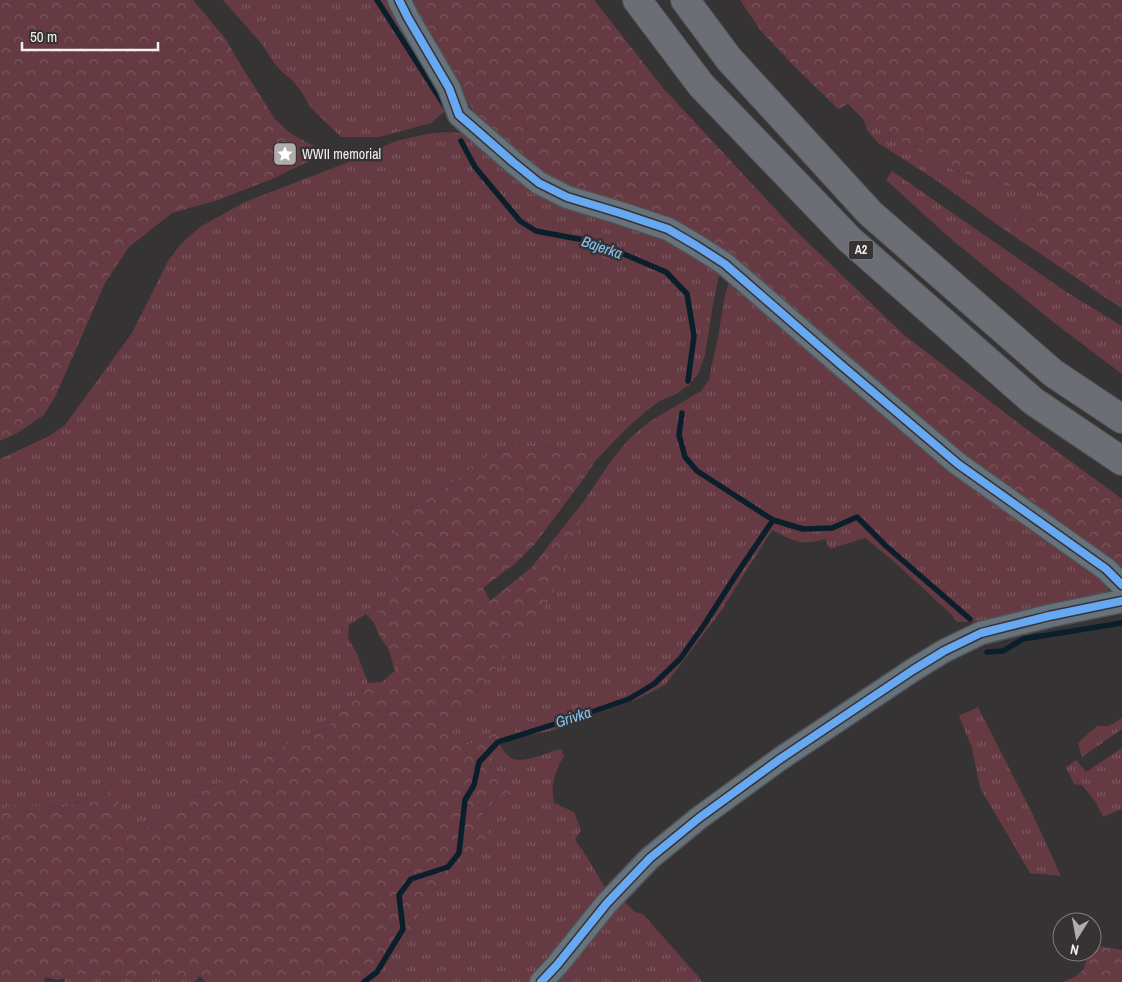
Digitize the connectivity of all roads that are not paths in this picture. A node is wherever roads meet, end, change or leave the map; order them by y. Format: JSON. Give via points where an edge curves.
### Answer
{"nodes":[{"id":1,"x":399,"y":0,"type":"edge"},
{"id":2,"x":637,"y":0,"type":"edge"},
{"id":3,"x":685,"y":0,"type":"edge"},
{"id":4,"x":1122,"y":419,"type":"edge"},
{"id":5,"x":1122,"y":461,"type":"edge"},
{"id":6,"x":1122,"y":585,"type":"edge"},
{"id":7,"x":1122,"y":601,"type":"edge"},
{"id":8,"x":541,"y":982,"type":"edge"}],
"edges":[{"from":1,"to":6,"type":"street","via":[[449,88],[459,115],[513,162],[539,183],[567,198],[668,229],[725,264],[958,464],[1106,569]]},
{"from":2,"to":5,"type":"highway","number":"A2","via":[[701,85],[849,239],[1033,401]]},
{"from":3,"to":4,"type":"highway","number":"A2","via":[[729,59],[870,213],[1053,373]]},
{"from":7,"to":8,"type":"street","via":[[981,633],[913,670],[780,758],[650,858],[607,903]]}]}
